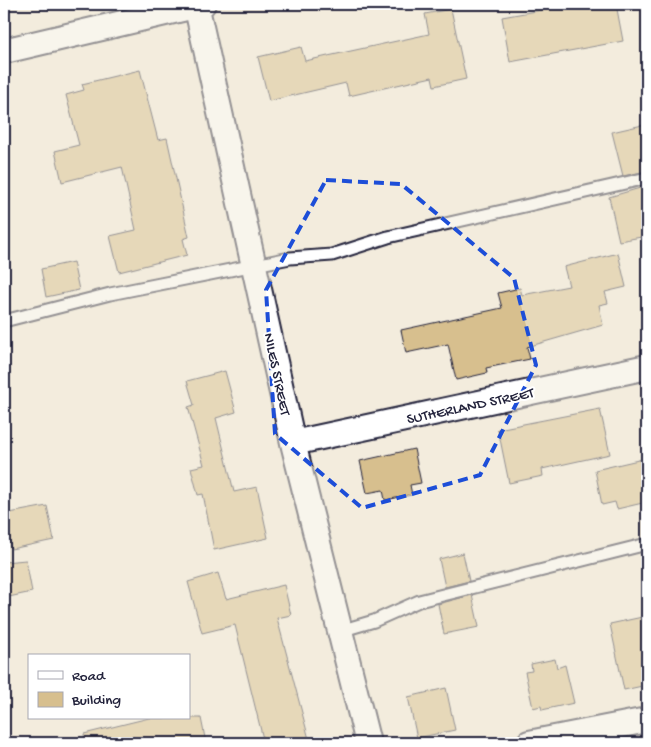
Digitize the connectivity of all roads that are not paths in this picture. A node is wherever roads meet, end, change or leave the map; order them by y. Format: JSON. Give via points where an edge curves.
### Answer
{"nodes":[{"id":1,"x":199,"y":4,"type":"edge"},
{"id":2,"x":4,"y":51,"type":"edge"},
{"id":3,"x":647,"y":178,"type":"edge"},
{"id":4,"x":254,"y":266,"type":"junction"},
{"id":5,"x":4,"y":321,"type":"edge"},
{"id":6,"x":647,"y":367,"type":"edge"},
{"id":7,"x":293,"y":444,"type":"junction"},
{"id":8,"x":647,"y":544,"type":"edge"},
{"id":9,"x":340,"y":630,"type":"junction"},
{"id":10,"x":647,"y":720,"type":"edge"},
{"id":11,"x":368,"y":743,"type":"edge"},
{"id":12,"x":529,"y":743,"type":"edge"}],
"edges":[{"from":1,"to":2,"type":"street"},
{"from":1,"to":4,"type":"street","name":"NILES STREET"},
{"from":3,"to":4,"type":"lane","via":[[388,237],[332,255],[290,258]]},
{"from":4,"to":5,"type":"lane","via":[[110,294]]},
{"from":4,"to":7,"type":"street","name":"NILES STREET"},
{"from":6,"to":7,"type":"street","name":"SUTHERLAND STREET"},
{"from":7,"to":9,"type":"street","name":"NILES STREET"},
{"from":8,"to":9,"type":"lane","via":[[420,601],[374,621]]},
{"from":9,"to":11,"type":"street","name":"NILES STREET"},
{"from":10,"to":12,"type":"street"}]}
